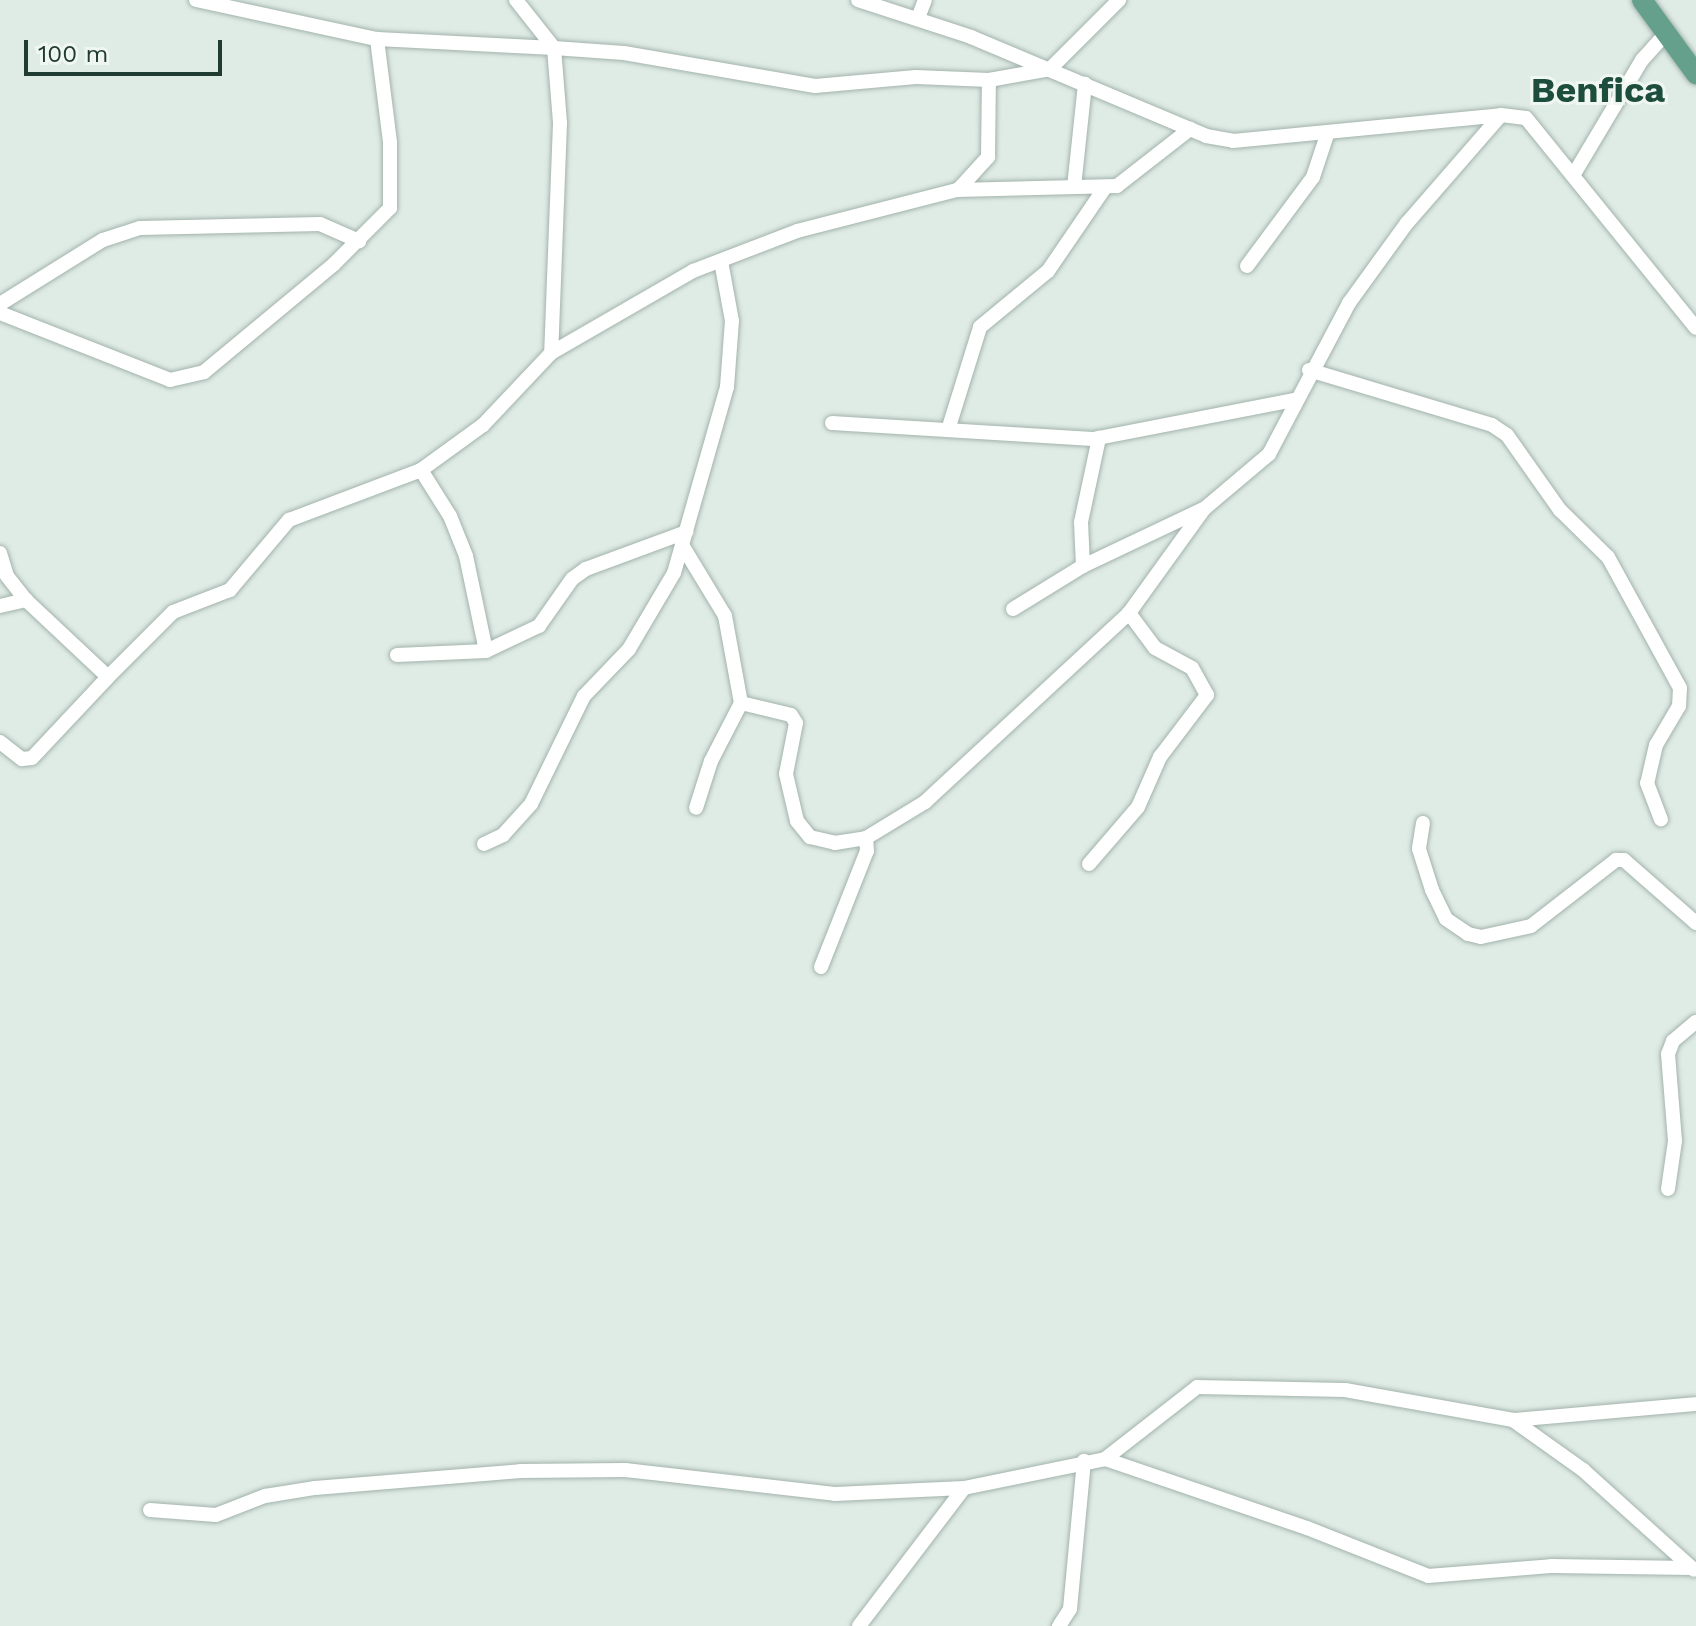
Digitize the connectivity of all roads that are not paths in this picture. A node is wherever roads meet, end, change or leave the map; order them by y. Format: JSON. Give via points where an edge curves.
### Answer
{"nodes":[{"id":1,"x":196,"y":0,"type":"edge"},
{"id":2,"x":516,"y":0,"type":"edge"},
{"id":3,"x":858,"y":0,"type":"edge"},
{"id":4,"x":925,"y":0,"type":"edge"},
{"id":5,"x":1119,"y":0,"type":"edge"},
{"id":6,"x":1642,"y":0,"type":"edge"},
{"id":7,"x":918,"y":18,"type":"junction"},
{"id":8,"x":1666,"y":33,"type":"junction"},
{"id":9,"x":377,"y":39,"type":"junction"},
{"id":10,"x":554,"y":48,"type":"junction"},
{"id":11,"x":1050,"y":69,"type":"junction"},
{"id":12,"x":1696,"y":74,"type":"edge"},
{"id":13,"x":989,"y":80,"type":"junction"},
{"id":14,"x":1085,"y":84,"type":"junction"},
{"id":15,"x":1501,"y":115,"type":"junction"},
{"id":16,"x":1190,"y":129,"type":"junction"},
{"id":17,"x":1328,"y":132,"type":"junction"},
{"id":18,"x":988,"y":157,"type":"junction"},
{"id":19,"x":1574,"y":174,"type":"junction"},
{"id":20,"x":1074,"y":187,"type":"junction"},
{"id":21,"x":1002,"y":189,"type":"junction"},
{"id":22,"x":1104,"y":189,"type":"junction"},
{"id":23,"x":957,"y":190,"type":"junction"},
{"id":24,"x":359,"y":241,"type":"junction"},
{"id":25,"x":721,"y":261,"type":"junction"},
{"id":26,"x":1247,"y":266,"type":"dead end"},
{"id":27,"x":0,"y":304,"type":"edge"},
{"id":28,"x":0,"y":313,"type":"edge"},
{"id":29,"x":1696,"y":328,"type":"edge"},
{"id":30,"x":551,"y":353,"type":"junction"},
{"id":31,"x":1309,"y":370,"type":"junction"},
{"id":32,"x":1293,"y":400,"type":"junction"},
{"id":33,"x":832,"y":423,"type":"dead end"},
{"id":34,"x":948,"y":430,"type":"junction"},
{"id":35,"x":1099,"y":438,"type":"junction"},
{"id":36,"x":421,"y":470,"type":"junction"},
{"id":37,"x":1204,"y":509,"type":"junction"},
{"id":38,"x":684,"y":539,"type":"junction"},
{"id":39,"x":0,"y":553,"type":"edge"},
{"id":40,"x":1083,"y":566,"type":"junction"},
{"id":41,"x":26,"y":600,"type":"junction"},
{"id":42,"x":0,"y":606,"type":"edge"},
{"id":43,"x":1013,"y":609,"type":"dead end"},
{"id":44,"x":1129,"y":613,"type":"junction"},
{"id":45,"x":486,"y":651,"type":"junction"},
{"id":46,"x":397,"y":655,"type":"dead end"},
{"id":47,"x":108,"y":677,"type":"junction"},
{"id":48,"x":741,"y":703,"type":"junction"},
{"id":49,"x":0,"y":742,"type":"edge"},
{"id":50,"x":696,"y":808,"type":"dead end"},
{"id":51,"x":1661,"y":819,"type":"dead end"},
{"id":52,"x":1423,"y":823,"type":"dead end"},
{"id":53,"x":866,"y":838,"type":"junction"},
{"id":54,"x":484,"y":844,"type":"dead end"},
{"id":55,"x":1089,"y":864,"type":"dead end"},
{"id":56,"x":1696,"y":923,"type":"edge"},
{"id":57,"x":821,"y":967,"type":"dead end"},
{"id":58,"x":1696,"y":1022,"type":"edge"},
{"id":59,"x":1668,"y":1189,"type":"dead end"},
{"id":60,"x":1696,"y":1404,"type":"edge"},
{"id":61,"x":1513,"y":1420,"type":"junction"},
{"id":62,"x":1105,"y":1459,"type":"junction"},
{"id":63,"x":1084,"y":1461,"type":"junction"},
{"id":64,"x":964,"y":1488,"type":"junction"},
{"id":65,"x":150,"y":1510,"type":"dead end"},
{"id":66,"x":1694,"y":1570,"type":"edge"},
{"id":67,"x":859,"y":1626,"type":"edge"},
{"id":68,"x":1059,"y":1626,"type":"edge"}],
"edges":[{"from":1,"to":9,"type":"street"},
{"from":2,"to":10,"type":"street"},
{"from":3,"to":7,"type":"street"},
{"from":4,"to":7,"type":"street"},
{"from":5,"to":11,"type":"street"},
{"from":6,"to":8,"type":"main road"},
{"from":7,"to":11,"type":"street"},
{"from":8,"to":12,"type":"main road"},
{"from":8,"to":19,"type":"street","via":[[1642,60]]},
{"from":9,"to":10,"type":"street"},
{"from":9,"to":24,"type":"street","via":[[391,193],[383,218]]},
{"from":10,"to":13,"type":"street","via":[[624,53],[815,86],[916,77]]},
{"from":10,"to":30,"type":"street","via":[[560,123]]},
{"from":11,"to":13,"type":"street"},
{"from":11,"to":14,"type":"street"},
{"from":13,"to":18,"type":"street"},
{"from":14,"to":16,"type":"street"},
{"from":14,"to":20,"type":"street"},
{"from":15,"to":17,"type":"street"},
{"from":15,"to":19,"type":"street","via":[[1519,115],[1533,123]]},
{"from":15,"to":31,"type":"street","via":[[1407,223]]},
{"from":16,"to":17,"type":"street","via":[[1233,141]]},
{"from":16,"to":22,"type":"street","via":[[1125,181]]},
{"from":17,"to":26,"type":"street","via":[[1313,177]]},
{"from":18,"to":21,"type":"street"},
{"from":18,"to":23,"type":"street"},
{"from":19,"to":29,"type":"street"},
{"from":20,"to":21,"type":"street"},
{"from":20,"to":22,"type":"street"},
{"from":21,"to":23,"type":"street"},
{"from":22,"to":34,"type":"street","via":[[1048,271],[980,327]]},
{"from":23,"to":25,"type":"street","via":[[797,231]]},
{"from":24,"to":27,"type":"street","via":[[320,224],[140,228],[103,240]]},
{"from":24,"to":28,"type":"street","via":[[204,372],[182,379],[170,380]]},
{"from":25,"to":30,"type":"street","via":[[588,327]]},
{"from":25,"to":38,"type":"street","via":[[732,321],[727,387]]},
{"from":30,"to":36,"type":"street","via":[[483,425]]},
{"from":31,"to":32,"type":"street"},
{"from":31,"to":51,"type":"street","via":[[1492,425],[1507,435],[1560,510],[1608,557],[1680,688],[1679,706],[1656,745],[1647,783]]},
{"from":32,"to":35,"type":"street"},
{"from":32,"to":37,"type":"street","via":[[1269,454]]},
{"from":33,"to":34,"type":"street"},
{"from":34,"to":35,"type":"street"},
{"from":35,"to":40,"type":"street","via":[[1081,522]]},
{"from":36,"to":45,"type":"street","via":[[450,516],[466,556]]},
{"from":36,"to":47,"type":"street","via":[[289,520],[241,581],[173,612]]},
{"from":37,"to":40,"type":"street"},
{"from":37,"to":44,"type":"street"},
{"from":38,"to":45,"type":"street","via":[[586,569],[572,579],[539,626]]},
{"from":38,"to":48,"type":"street","via":[[725,616]]},
{"from":38,"to":54,"type":"street","via":[[664,596],[629,649],[584,696],[531,804],[503,835]]},
{"from":39,"to":41,"type":"street","via":[[7,576]]},
{"from":40,"to":43,"type":"street"},
{"from":41,"to":42,"type":"street"},
{"from":41,"to":47,"type":"street"},
{"from":44,"to":53,"type":"street","via":[[925,802]]},
{"from":44,"to":55,"type":"street","via":[[1155,648],[1192,668],[1207,695],[1160,757],[1138,807]]},
{"from":45,"to":46,"type":"street"},
{"from":47,"to":49,"type":"street","via":[[32,758],[22,759]]},
{"from":48,"to":50,"type":"street","via":[[711,761]]},
{"from":48,"to":53,"type":"street","via":[[791,715],[796,723],[786,774],[797,821],[810,837],[835,843]]},
{"from":52,"to":56,"type":"street","via":[[1419,849],[1432,890],[1446,919],[1468,934],[1481,937],[1531,926],[1616,860],[1624,860]]},
{"from":53,"to":57,"type":"street","via":[[867,851]]},
{"from":58,"to":59,"type":"street","via":[[1673,1041],[1668,1054],[1675,1141]]},
{"from":60,"to":61,"type":"street"},
{"from":61,"to":62,"type":"street","via":[[1345,1390],[1197,1387]]},
{"from":61,"to":66,"type":"street","via":[[1583,1470]]},
{"from":62,"to":63,"type":"street"},
{"from":62,"to":66,"type":"street","via":[[1428,1576],[1551,1566]]},
{"from":63,"to":64,"type":"street"},
{"from":63,"to":68,"type":"street","via":[[1070,1609]]},
{"from":64,"to":65,"type":"street","via":[[835,1494],[625,1470],[520,1471],[315,1488],[265,1496],[216,1515]]},
{"from":64,"to":67,"type":"street"}]}
